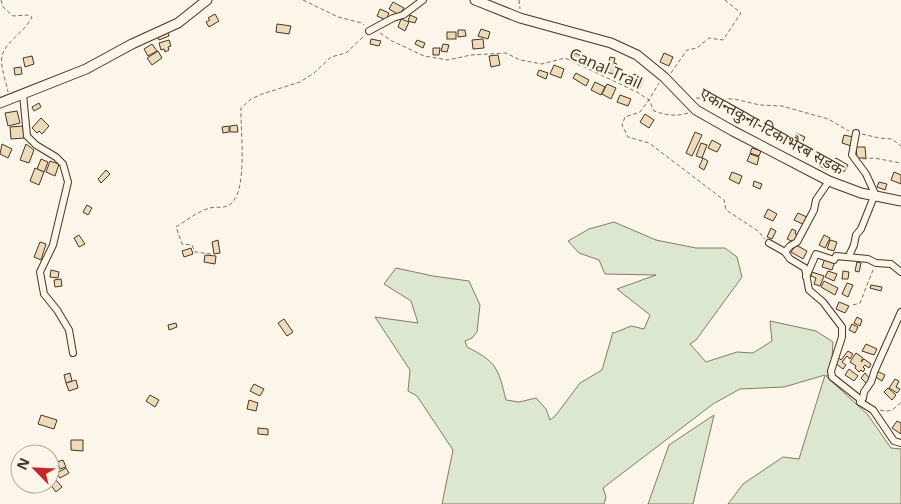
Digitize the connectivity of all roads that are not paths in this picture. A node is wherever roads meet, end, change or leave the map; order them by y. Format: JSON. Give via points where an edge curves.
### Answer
{"nodes":[{"id":1,"x":206,"y":0,"type":"edge"},
{"id":2,"x":423,"y":0,"type":"edge"},
{"id":3,"x":475,"y":0,"type":"edge"},
{"id":4,"x":369,"y":31,"type":"road end"},
{"id":5,"x":23,"y":94,"type":"junction"},
{"id":6,"x":4,"y":101,"type":"edge"},
{"id":7,"x":856,"y":133,"type":"road end"},
{"id":8,"x":828,"y":181,"type":"junction"},
{"id":9,"x":874,"y":195,"type":"junction"},
{"id":10,"x":901,"y":201,"type":"edge"},
{"id":11,"x":769,"y":243,"type":"road end"},
{"id":12,"x":785,"y":252,"type":"junction"},
{"id":13,"x":849,"y":256,"type":"junction"},
{"id":14,"x":901,"y":272,"type":"edge"},
{"id":15,"x":806,"y":276,"type":"junction"},
{"id":16,"x":901,"y":312,"type":"edge"},
{"id":17,"x":73,"y":353,"type":"dead end"},
{"id":18,"x":860,"y":402,"type":"junction"},
{"id":19,"x":901,"y":443,"type":"edge"}],
"edges":[{"from":1,"to":5,"type":"main road","via":[[178,24],[86,69]]},
{"from":2,"to":4,"type":"street","via":[[403,15]]},
{"from":3,"to":8,"type":"main road","name":"एकान्तकुना-टिकाभैरब सडक","via":[[520,18],[625,48],[664,77],[696,110]]},
{"from":5,"to":6,"type":"main road"},
{"from":5,"to":17,"type":"street","via":[[27,136],[63,164],[68,182],[53,245],[40,272],[44,294],[68,330]]},
{"from":7,"to":9,"type":"street","via":[[852,155],[866,174]]},
{"from":8,"to":9,"type":"main road","name":"एकान्तकुना-टिकाभैरब सडक"},
{"from":8,"to":12,"type":"street","via":[[797,242]]},
{"from":9,"to":10,"type":"main road","name":"एकान्तकुना-टिकाभैरब सडक"},
{"from":9,"to":13,"type":"street"},
{"from":11,"to":12,"type":"street"},
{"from":12,"to":15,"type":"street","via":[[804,268]]},
{"from":13,"to":14,"type":"street","via":[[891,264]]},
{"from":13,"to":15,"type":"street","via":[[836,256],[834,260],[816,254]]},
{"from":15,"to":18,"type":"street","via":[[810,290],[842,327],[832,377]]},
{"from":16,"to":18,"type":"street"},
{"from":18,"to":19,"type":"street","via":[[874,410],[894,441]]}]}
